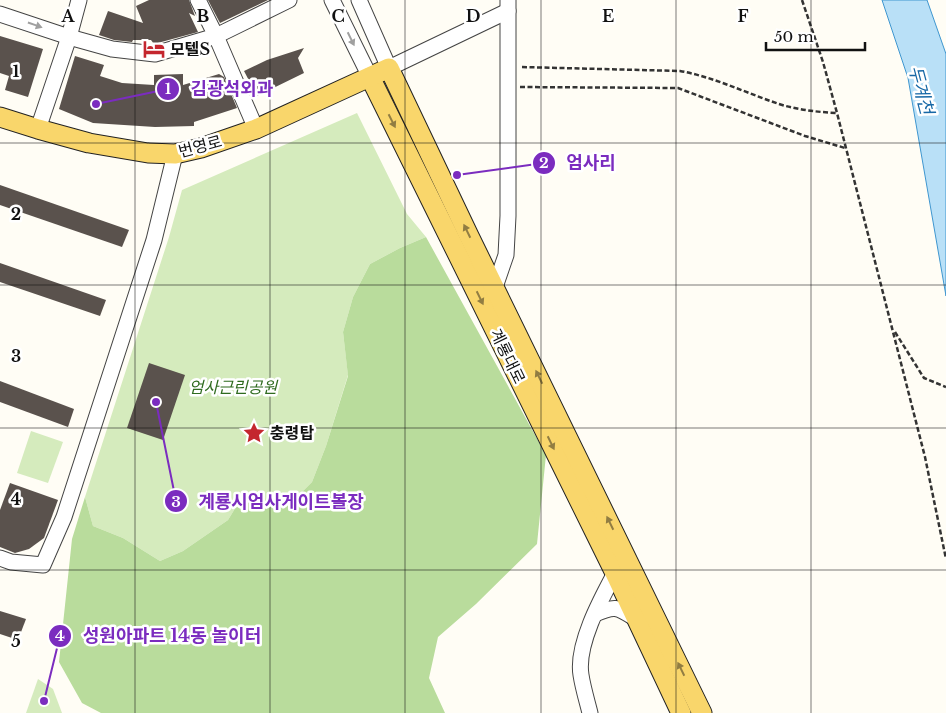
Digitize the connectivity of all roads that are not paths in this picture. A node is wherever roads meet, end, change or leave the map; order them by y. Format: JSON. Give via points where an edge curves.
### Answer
{"nodes":[{"id":1,"x":79,"y":0,"type":"edge"},
{"id":2,"x":198,"y":0,"type":"edge"},
{"id":3,"x":332,"y":0,"type":"edge"},
{"id":4,"x":359,"y":0,"type":"edge"},
{"id":5,"x":285,"y":1,"type":"edge"},
{"id":6,"x":508,"y":5,"type":"edge"},
{"id":7,"x":0,"y":14,"type":"edge"},
{"id":8,"x":216,"y":36,"type":"junction"},
{"id":9,"x":70,"y":37,"type":"junction"},
{"id":10,"x":389,"y":68,"type":"junction"},
{"id":11,"x":370,"y":77,"type":"junction"},
{"id":12,"x":0,"y":117,"type":"edge"},
{"id":13,"x":38,"y":129,"type":"junction"},
{"id":14,"x":256,"y":129,"type":"junction"},
{"id":15,"x":176,"y":154,"type":"junction"},
{"id":16,"x":495,"y":287,"type":"junction"},
{"id":17,"x":0,"y":558,"type":"edge"},
{"id":18,"x":615,"y":572,"type":"junction"},
{"id":19,"x":594,"y":614,"type":"junction"},
{"id":20,"x":636,"y":619,"type":"junction"},
{"id":21,"x":590,"y":713,"type":"edge"},
{"id":22,"x":681,"y":713,"type":"edge"},
{"id":23,"x":702,"y":713,"type":"edge"}],
"edges":[{"from":1,"to":9,"type":"street"},
{"from":2,"to":8,"type":"street"},
{"from":3,"to":11,"type":"street","name":"계룡대로","one_way":true},
{"from":4,"to":10,"type":"street","name":"계룡대로"},
{"from":5,"to":8,"type":"street"},
{"from":6,"to":10,"type":"street"},
{"from":6,"to":16,"type":"street","via":[[508,216],[506,255]]},
{"from":7,"to":9,"type":"street","one_way":true},
{"from":8,"to":9,"type":"street","via":[[155,54],[112,49]]},
{"from":8,"to":14,"type":"street"},
{"from":9,"to":13,"type":"street"},
{"from":10,"to":11,"type":"main road","name":"번영로"},
{"from":16,"to":10,"type":"main road","name":"계룡대로","one_way":true},
{"from":11,"to":14,"type":"main road","name":"번영로"},
{"from":11,"to":18,"type":"main road","name":"계룡대로","one_way":true},
{"from":12,"to":13,"type":"main road","name":"번영로"},
{"from":13,"to":15,"type":"main road","name":"번영로","via":[[89,143],[148,153]]},
{"from":14,"to":15,"type":"main road","name":"번영로"},
{"from":15,"to":17,"type":"street","via":[[154,240],[64,517],[44,565]]},
{"from":23,"to":16,"type":"main road","name":"계룡대로","one_way":true},
{"from":18,"to":19,"type":"street"},
{"from":18,"to":20,"type":"main road","name":"계룡대로"},
{"from":19,"to":20,"type":"street","via":[[618,608]]},
{"from":19,"to":21,"type":"street","via":[[586,633],[580,673]]},
{"from":20,"to":22,"type":"main road","name":"계룡대로"}]}
